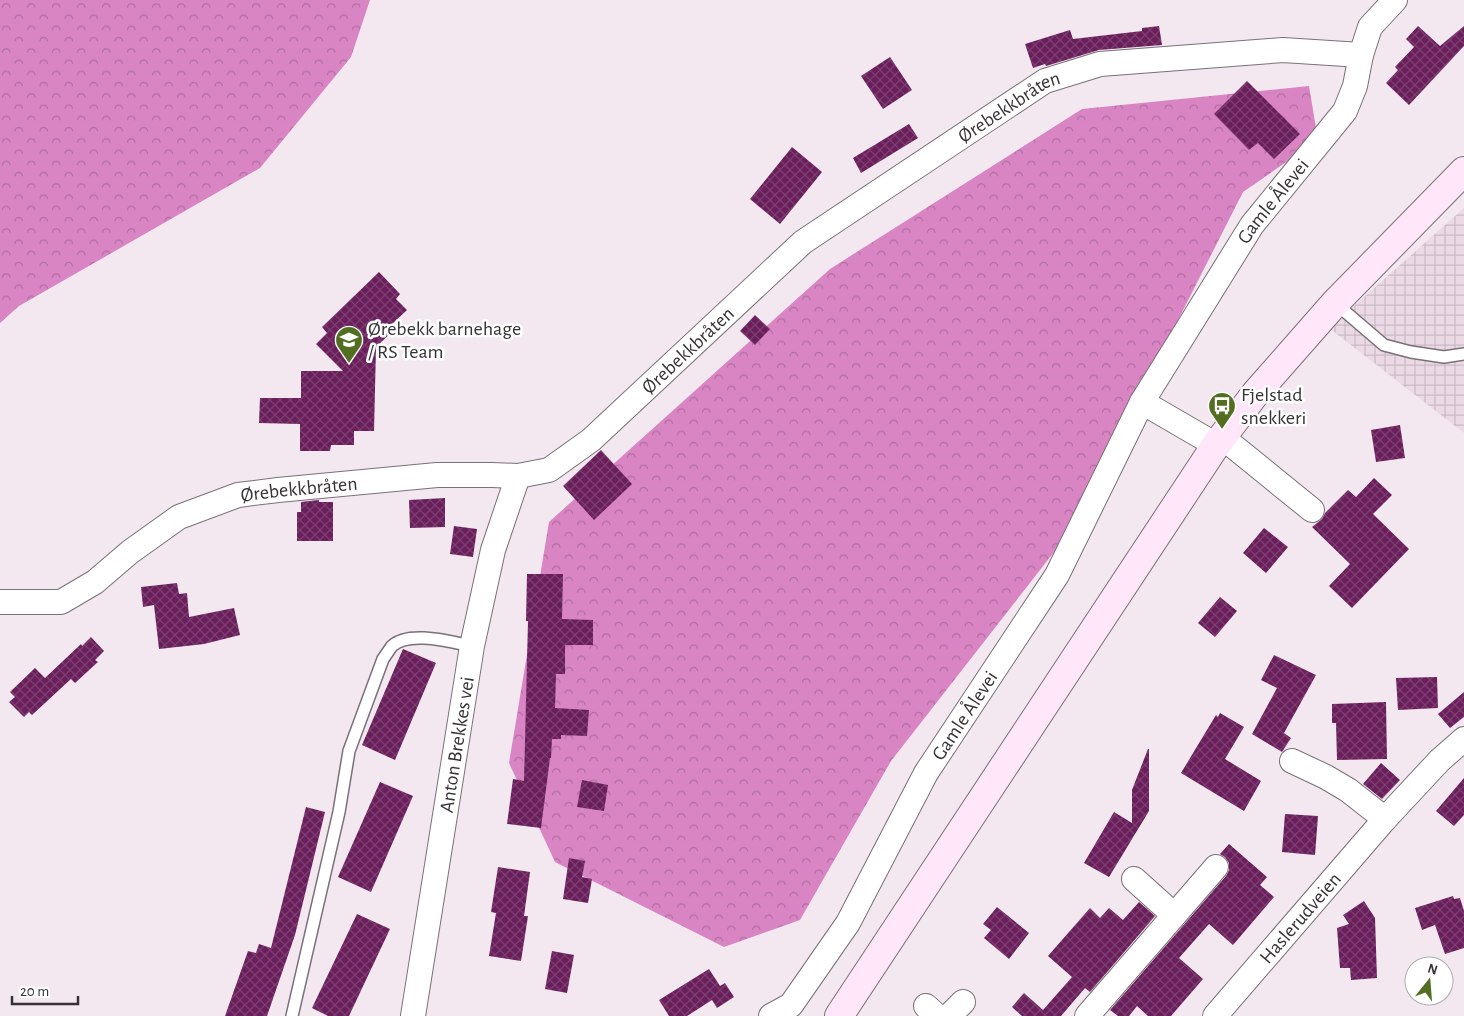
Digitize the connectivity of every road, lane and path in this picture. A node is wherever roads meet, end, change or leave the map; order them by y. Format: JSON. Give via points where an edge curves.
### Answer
{"nodes":[{"id":1,"x":1394,"y":0,"type":"edge"},
{"id":2,"x":1361,"y":55,"type":"junction"},
{"id":3,"x":1464,"y":171,"type":"edge"},
{"id":4,"x":1335,"y":303,"type":"junction"},
{"id":5,"x":1464,"y":354,"type":"edge"},
{"id":6,"x":1142,"y":402,"type":"junction"},
{"id":7,"x":1219,"y":441,"type":"junction"},
{"id":8,"x":518,"y":476,"type":"junction"},
{"id":9,"x":1312,"y":510,"type":"dead end"},
{"id":10,"x":0,"y":602,"type":"edge"},
{"id":11,"x":472,"y":646,"type":"junction"},
{"id":12,"x":1464,"y":739,"type":"edge"},
{"id":13,"x":1292,"y":761,"type":"dead end"},
{"id":14,"x":1385,"y":819,"type":"junction"},
{"id":15,"x":1216,"y":867,"type":"dead end"},
{"id":16,"x":1134,"y":879,"type":"dead end"},
{"id":17,"x":1174,"y":915,"type":"junction"},
{"id":18,"x":292,"y":1016,"type":"edge"},
{"id":19,"x":413,"y":1016,"type":"edge"},
{"id":20,"x":771,"y":1016,"type":"edge"},
{"id":21,"x":839,"y":1016,"type":"edge"},
{"id":22,"x":1086,"y":1016,"type":"edge"},
{"id":23,"x":1215,"y":1016,"type":"edge"}],
"edges":[{"from":1,"to":2,"type":"street","name":"Gamle Ålevei","via":[[1370,27]]},
{"from":2,"to":6,"type":"street","name":"Gamle Ålevei","via":[[1355,86],[1345,111],[1252,226]]},
{"from":2,"to":8,"type":"street","name":"Ørebekkbråten","via":[[1283,50],[1100,64],[1045,81],[803,242],[591,440],[550,470]]},
{"from":3,"to":4,"type":"main road"},
{"from":4,"to":5,"type":"lane","via":[[1384,345],[1444,357]]},
{"from":4,"to":7,"type":"main road","via":[[1255,394]]},
{"from":6,"to":7,"type":"street"},
{"from":6,"to":20,"type":"street","name":"Gamle Ålevei","via":[[1057,574],[926,772],[848,923],[791,1005]]},
{"from":7,"to":9,"type":"street"},
{"from":7,"to":21,"type":"main road"},
{"from":8,"to":10,"type":"street","name":"Ørebekkbråten","via":[[437,475],[238,495],[180,517],[130,552],[95,582],[61,602]]},
{"from":8,"to":11,"type":"street","name":"Anton Brekkes vei","via":[[493,550]]},
{"from":11,"to":18,"type":"lane","via":[[406,639],[393,646],[383,659],[350,751]]},
{"from":11,"to":19,"type":"street","name":"Anton Brekkes vei"},
{"from":12,"to":14,"type":"street","name":"Haslerudveien"},
{"from":13,"to":14,"type":"street","via":[[1348,790]]},
{"from":14,"to":23,"type":"street","name":"Haslerudveien"},
{"from":15,"to":17,"type":"street"},
{"from":16,"to":17,"type":"street"},
{"from":17,"to":22,"type":"street"}]}
